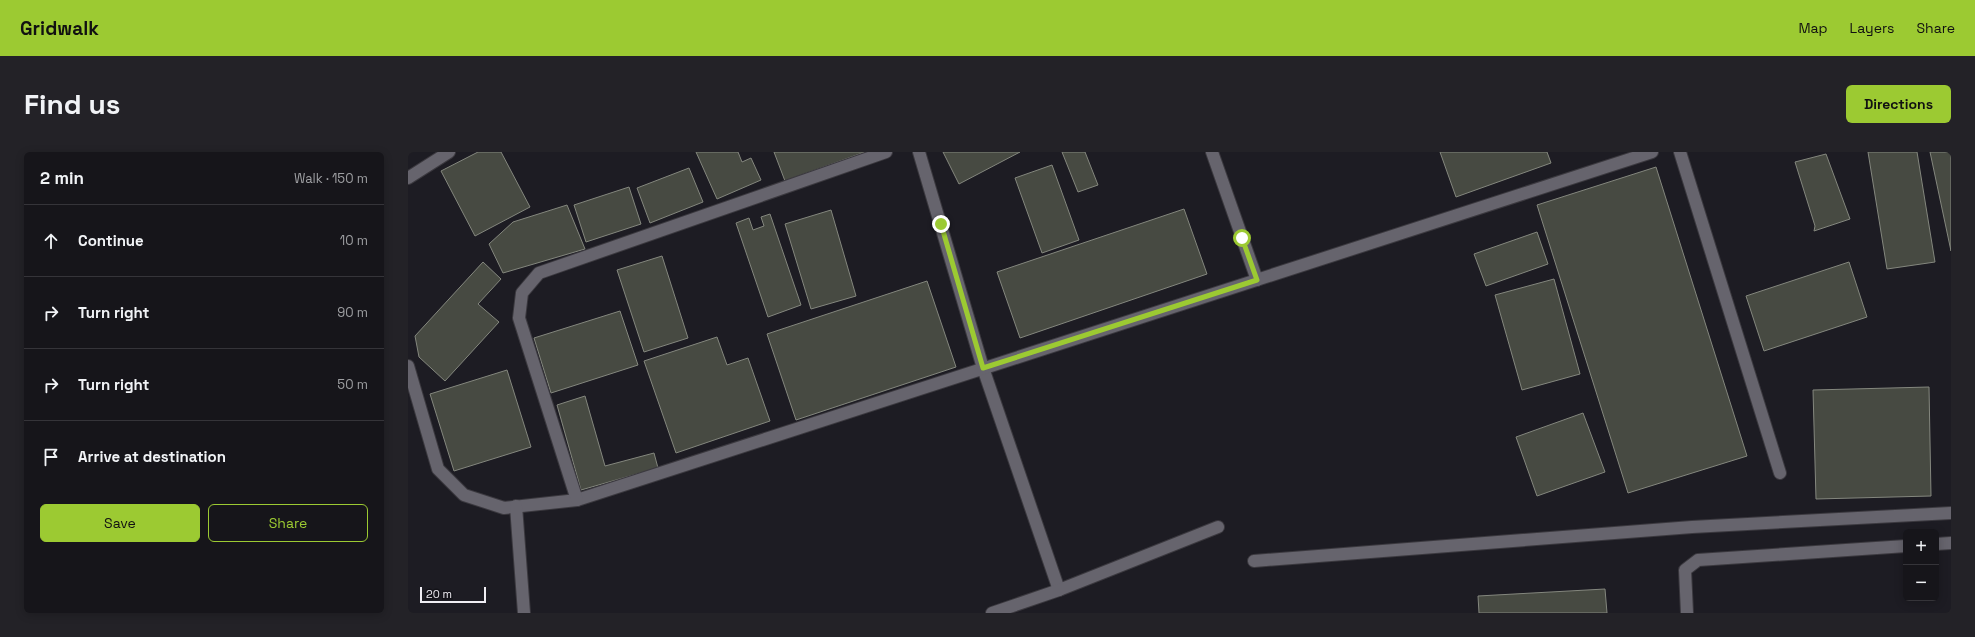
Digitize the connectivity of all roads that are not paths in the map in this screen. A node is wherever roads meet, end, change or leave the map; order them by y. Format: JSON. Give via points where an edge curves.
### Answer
{"nodes":[{"id":1,"x":449,"y":152,"type":"edge"},
{"id":2,"x":886,"y":152,"type":"edge"},
{"id":3,"x":919,"y":152,"type":"edge"},
{"id":4,"x":1212,"y":152,"type":"edge"},
{"id":5,"x":1652,"y":152,"type":"edge"},
{"id":6,"x":1680,"y":152,"type":"edge"},
{"id":7,"x":408,"y":178,"type":"edge"},
{"id":8,"x":1257,"y":280,"type":"junction"},
{"id":9,"x":408,"y":366,"type":"edge"},
{"id":10,"x":983,"y":368,"type":"junction"},
{"id":11,"x":1780,"y":473,"type":"dead end"},
{"id":12,"x":577,"y":500,"type":"junction"},
{"id":13,"x":516,"y":506,"type":"junction"},
{"id":14,"x":1951,"y":513,"type":"edge"},
{"id":15,"x":1218,"y":527,"type":"dead end"},
{"id":16,"x":1951,"y":543,"type":"edge"},
{"id":17,"x":1939,"y":544,"type":"edge"},
{"id":18,"x":1903,"y":546,"type":"edge"},
{"id":19,"x":1254,"y":561,"type":"dead end"},
{"id":20,"x":1059,"y":590,"type":"junction"},
{"id":21,"x":524,"y":613,"type":"edge"},
{"id":22,"x":992,"y":613,"type":"edge"},
{"id":23,"x":1687,"y":613,"type":"edge"}],
"edges":[{"from":1,"to":7,"type":"street"},
{"from":2,"to":12,"type":"street","via":[[539,273],[522,293],[519,318]]},
{"from":3,"to":10,"type":"street"},
{"from":4,"to":8,"type":"street"},
{"from":5,"to":8,"type":"street"},
{"from":6,"to":11,"type":"street"},
{"from":8,"to":10,"type":"street"},
{"from":9,"to":13,"type":"street","via":[[438,469],[464,495],[504,508]]},
{"from":10,"to":12,"type":"street"},
{"from":10,"to":20,"type":"street"},
{"from":12,"to":13,"type":"street"},
{"from":13,"to":21,"type":"street"},
{"from":14,"to":19,"type":"street","via":[[1692,527]]},
{"from":15,"to":20,"type":"street"},
{"from":16,"to":17,"type":"street"},
{"from":18,"to":23,"type":"street","via":[[1698,560],[1685,570]]},
{"from":20,"to":22,"type":"street"}]}
